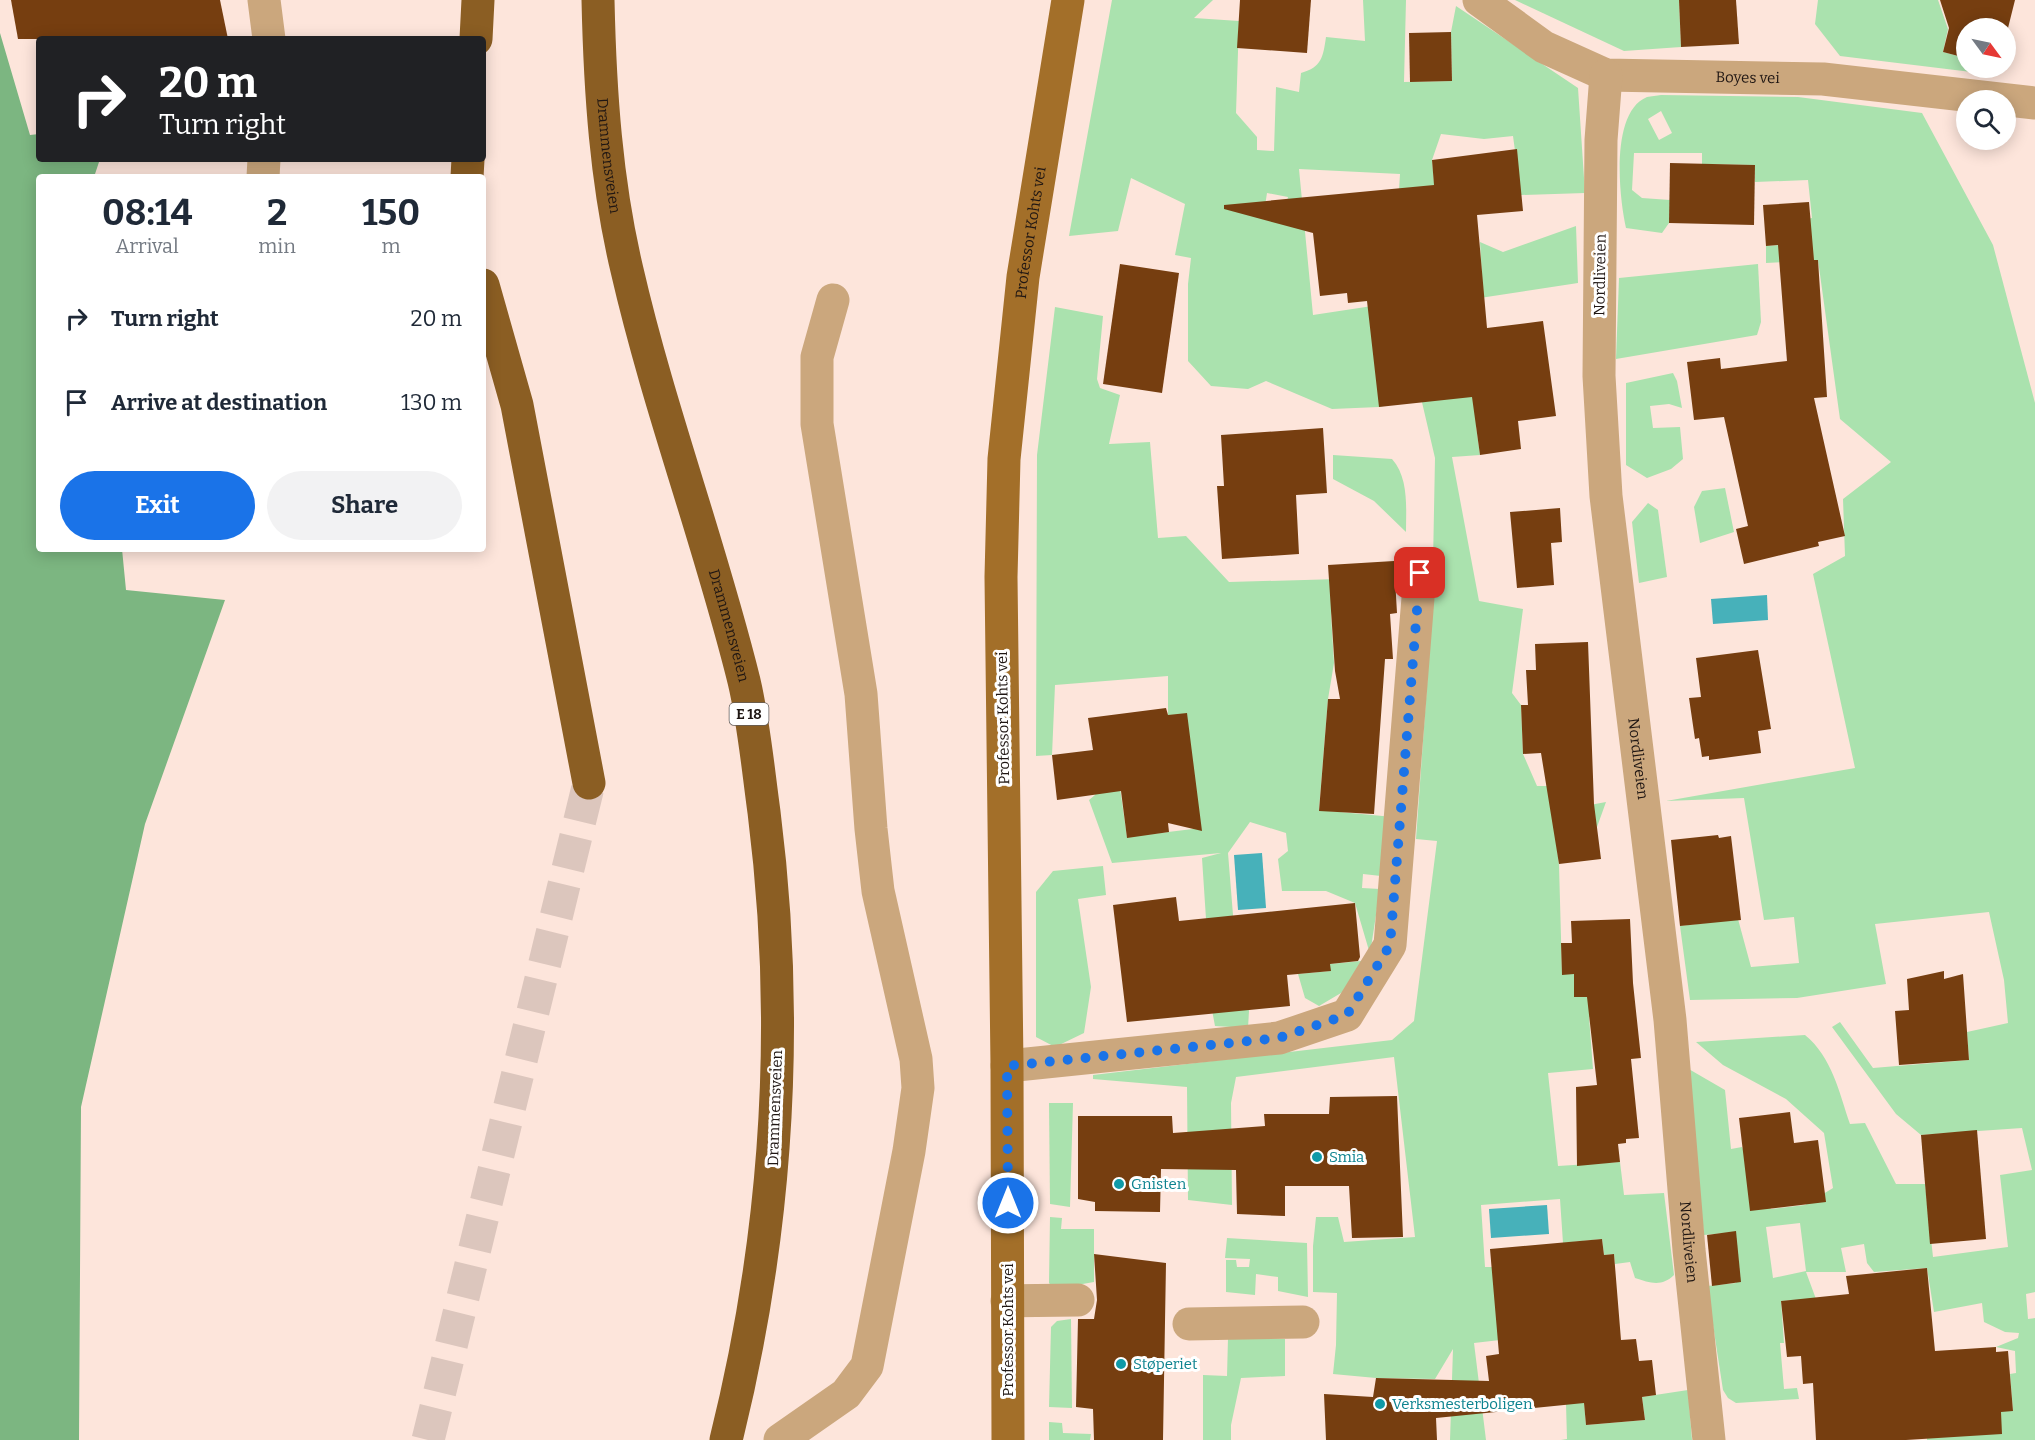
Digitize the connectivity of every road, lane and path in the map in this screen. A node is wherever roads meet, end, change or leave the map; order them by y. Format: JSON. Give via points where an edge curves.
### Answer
{"nodes":[{"id":1,"x":264,"y":0,"type":"edge"},
{"id":2,"x":478,"y":0,"type":"edge"},
{"id":3,"x":598,"y":0,"type":"edge"},
{"id":4,"x":1068,"y":0,"type":"edge"},
{"id":5,"x":1479,"y":0,"type":"edge"},
{"id":6,"x":269,"y":36,"type":"edge"},
{"id":7,"x":476,"y":36,"type":"edge"},
{"id":8,"x":1606,"y":75,"type":"junction"},
{"id":9,"x":2035,"y":103,"type":"edge"},
{"id":10,"x":486,"y":296,"type":"edge"},
{"id":11,"x":833,"y":300,"type":"dead end"},
{"id":12,"x":1420,"y":573,"type":"dead end"},
{"id":13,"x":590,"y":783,"type":"tunnel mouth"},
{"id":14,"x":1007,"y":1066,"type":"junction"},
{"id":15,"x":1078,"y":1300,"type":"dead end"},
{"id":16,"x":1007,"y":1301,"type":"junction"},
{"id":17,"x":1303,"y":1322,"type":"dead end"},
{"id":18,"x":1189,"y":1324,"type":"dead end"},
{"id":19,"x":726,"y":1440,"type":"edge"},
{"id":20,"x":780,"y":1440,"type":"edge"},
{"id":21,"x":1008,"y":1440,"type":"edge"},
{"id":22,"x":1709,"y":1440,"type":"edge"}],
"edges":[{"from":1,"to":6,"type":"street"},
{"from":2,"to":7,"type":"highway"},
{"from":3,"to":19,"type":"highway","name":"Drammensveien","number":"E 18","via":[[604,129],[626,268],[745,685],[772,876],[777,1111],[756,1295]]},
{"from":4,"to":14,"type":"main road","name":"Professor Kohts vei","via":[[1023,277],[1004,459],[1001,577]]},
{"from":5,"to":8,"type":"street","name":"Boyes vei","via":[[1544,47]]},
{"from":8,"to":9,"type":"street","name":"Boyes vei","via":[[1823,79]]},
{"from":8,"to":22,"type":"street","name":"Nordliveien","via":[[1601,140],[1599,364],[1604,470],[1670,1020]]},
{"from":10,"to":13,"type":"highway","via":[[517,405]]},
{"from":11,"to":20,"type":"street","via":[[817,357],[817,424],[861,694],[878,891],[916,1059],[918,1088],[867,1366],[846,1394]]},
{"from":12,"to":14,"type":"street","via":[[1390,945],[1347,1015],[1279,1038]]},
{"from":14,"to":16,"type":"main road","name":"Professor Kohts vei"},
{"from":15,"to":16,"type":"street"},
{"from":16,"to":21,"type":"main road","name":"Professor Kohts vei"},
{"from":17,"to":18,"type":"street"}]}
